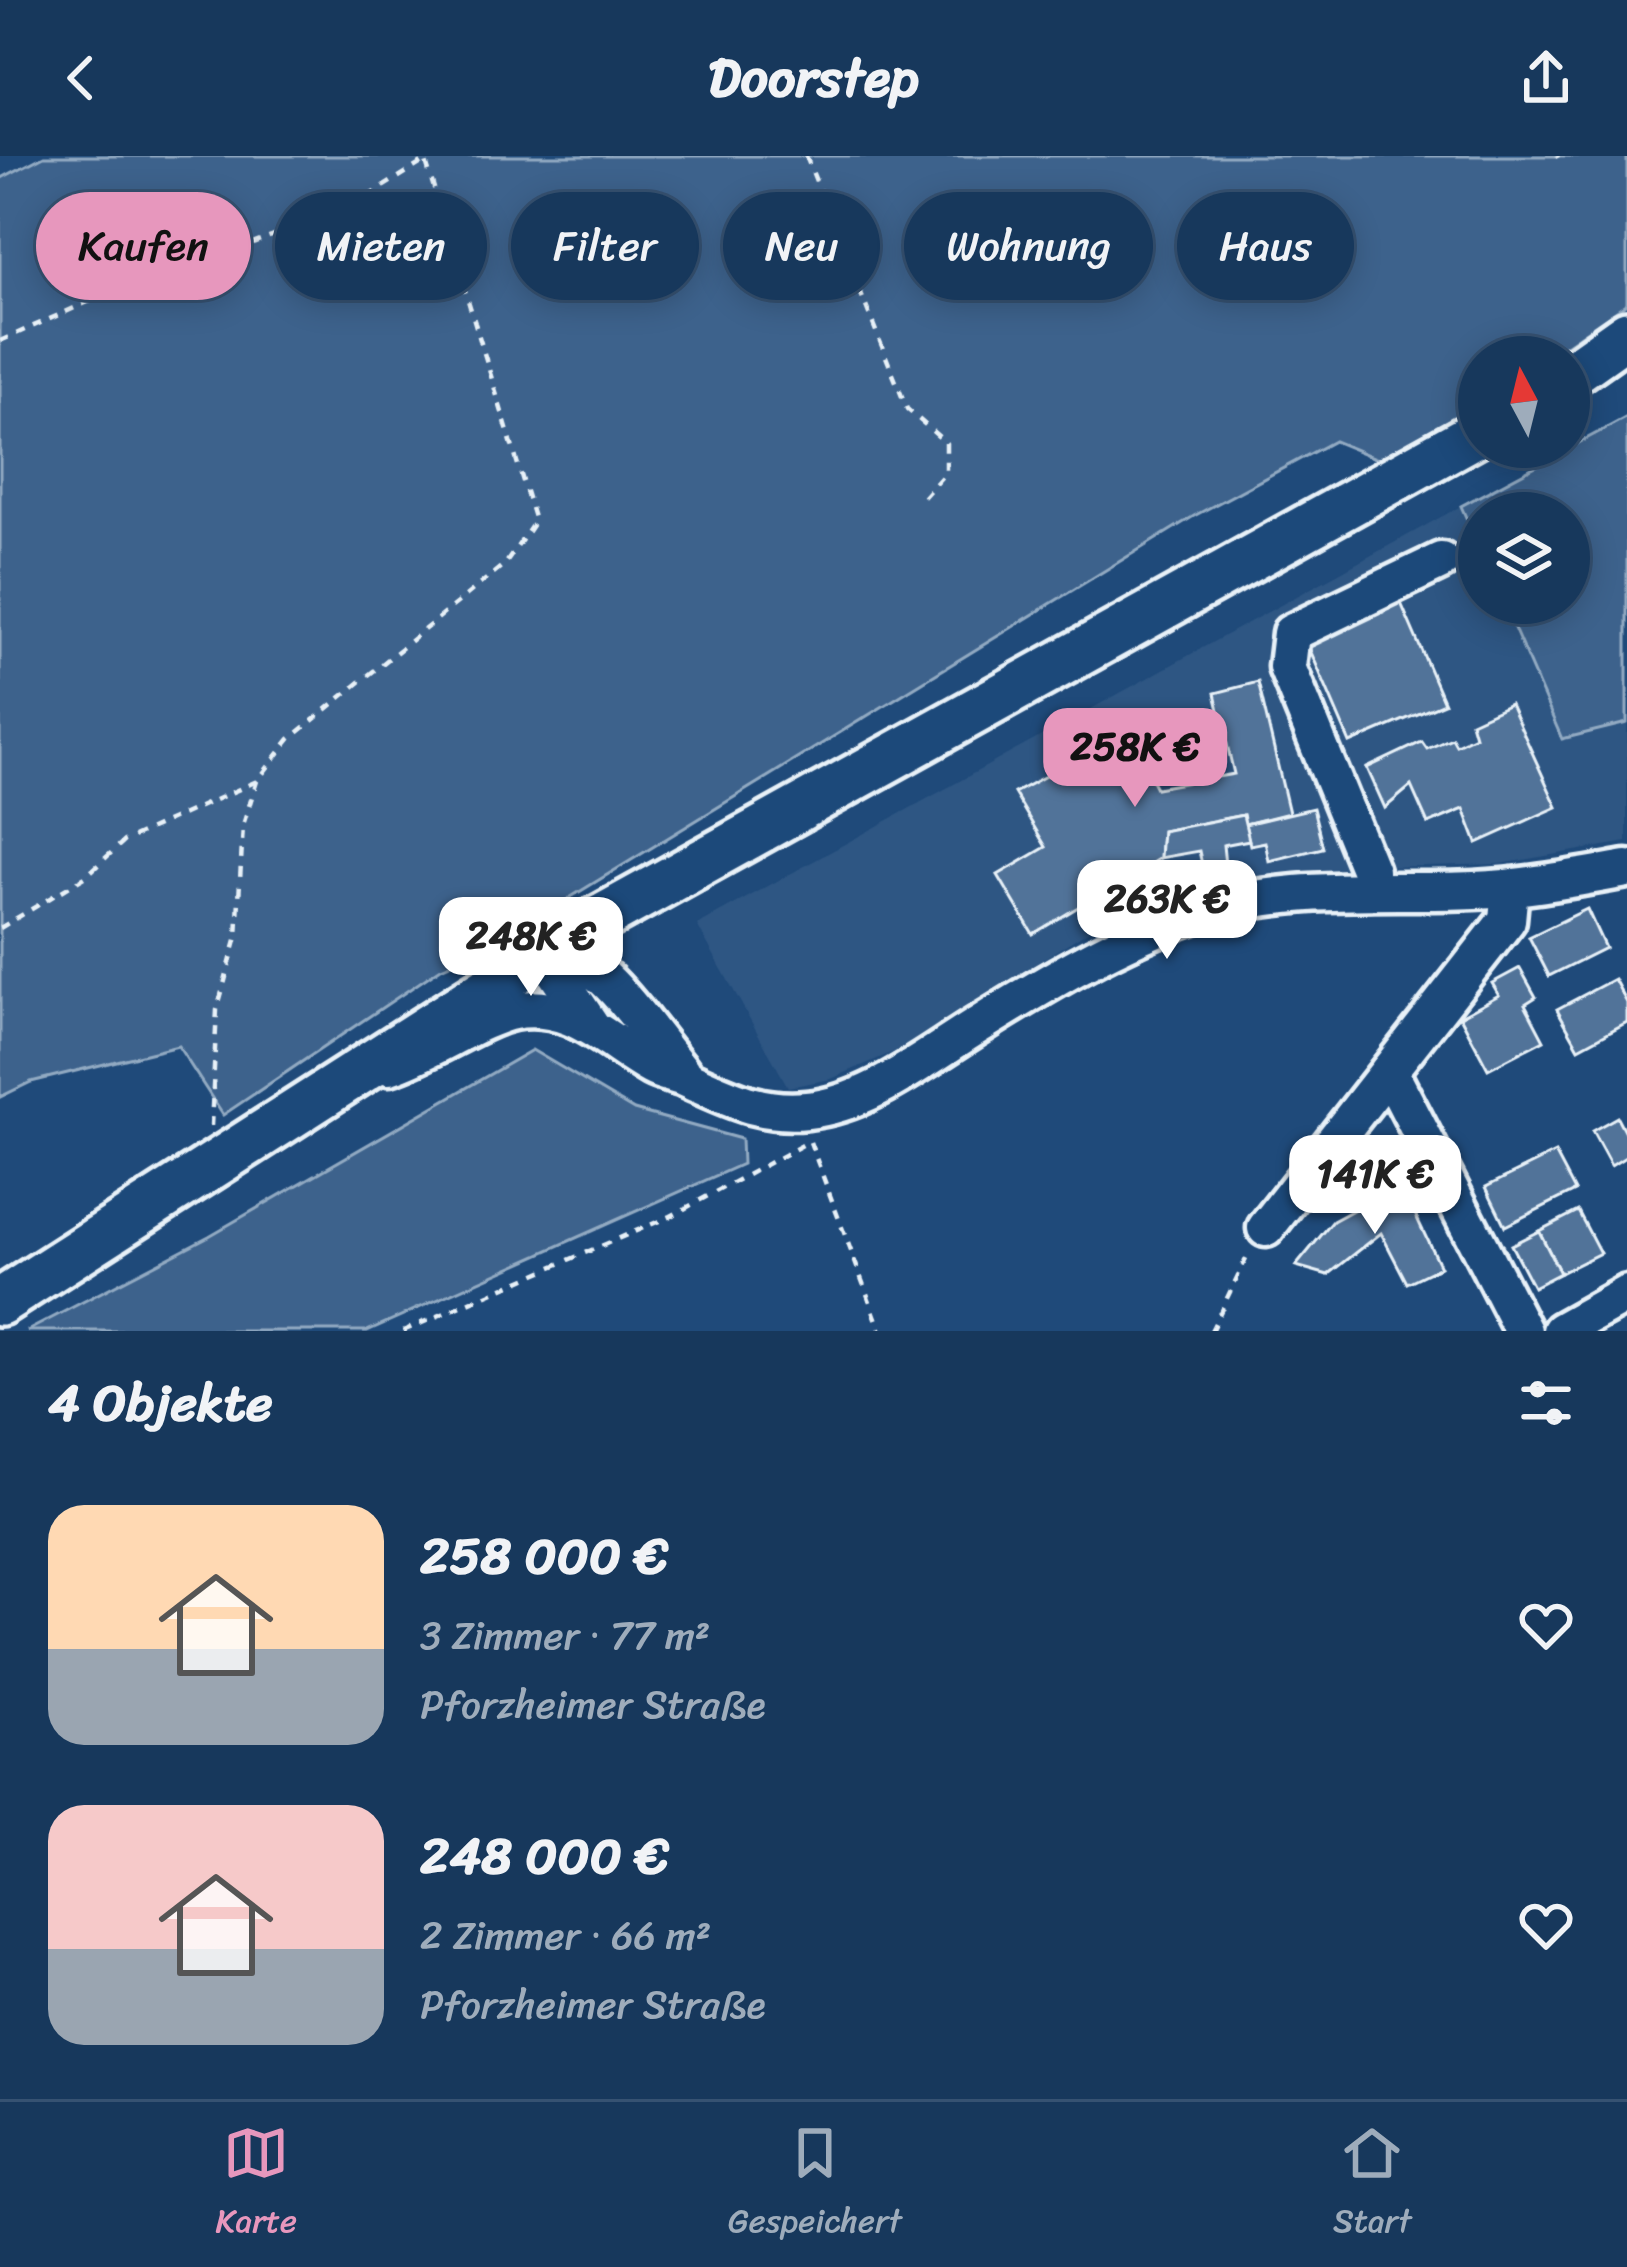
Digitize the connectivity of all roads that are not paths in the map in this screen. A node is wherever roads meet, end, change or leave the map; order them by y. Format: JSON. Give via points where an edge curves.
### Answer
{"nodes":[{"id":1,"x":1627,"y":334,"type":"edge"},
{"id":2,"x":1590,"y":360,"type":"edge"},
{"id":3,"x":1458,"y":443,"type":"edge"},
{"id":4,"x":1441,"y":561,"type":"dead end"},
{"id":5,"x":1627,"y":869,"type":"edge"},
{"id":6,"x":1510,"y":888,"type":"junction"},
{"id":7,"x":1370,"y":891,"type":"junction"},
{"id":8,"x":554,"y":946,"type":"junction"},
{"id":9,"x":590,"y":1024,"type":"junction"},
{"id":10,"x":1389,"y":1072,"type":"junction"},
{"id":11,"x":687,"y":1079,"type":"junction"},
{"id":12,"x":338,"y":1082,"type":"junction"},
{"id":13,"x":1266,"y":1228,"type":"road end"},
{"id":14,"x":1627,"y":1294,"type":"edge"},
{"id":15,"x":0,"y":1302,"type":"edge"},
{"id":16,"x":1523,"y":1331,"type":"edge"},
{"id":17,"x":1561,"y":1331,"type":"edge"}],
"edges":[{"from":1,"to":2,"type":"main road"},
{"from":3,"to":8,"type":"main road"},
{"from":4,"to":7,"type":"street","via":[[1291,633],[1287,667],[1363,853]]},
{"from":5,"to":6,"type":"street"},
{"from":6,"to":7,"type":"street"},
{"from":6,"to":10,"type":"street","via":[[1507,920]]},
{"from":7,"to":11,"type":"street","via":[[1283,893],[1172,922],[1082,964],[807,1126]]},
{"from":8,"to":9,"type":"street","via":[[556,973]]},
{"from":8,"to":11,"type":"street","via":[[603,977]]},
{"from":8,"to":12,"type":"main road"},
{"from":9,"to":11,"type":"street","via":[[655,1069]]},
{"from":9,"to":12,"type":"street","via":[[552,1011],[511,1011],[427,1054]]},
{"from":10,"to":13,"type":"street"},
{"from":10,"to":16,"type":"street"},
{"from":12,"to":15,"type":"main road"},
{"from":14,"to":17,"type":"street"}]}
